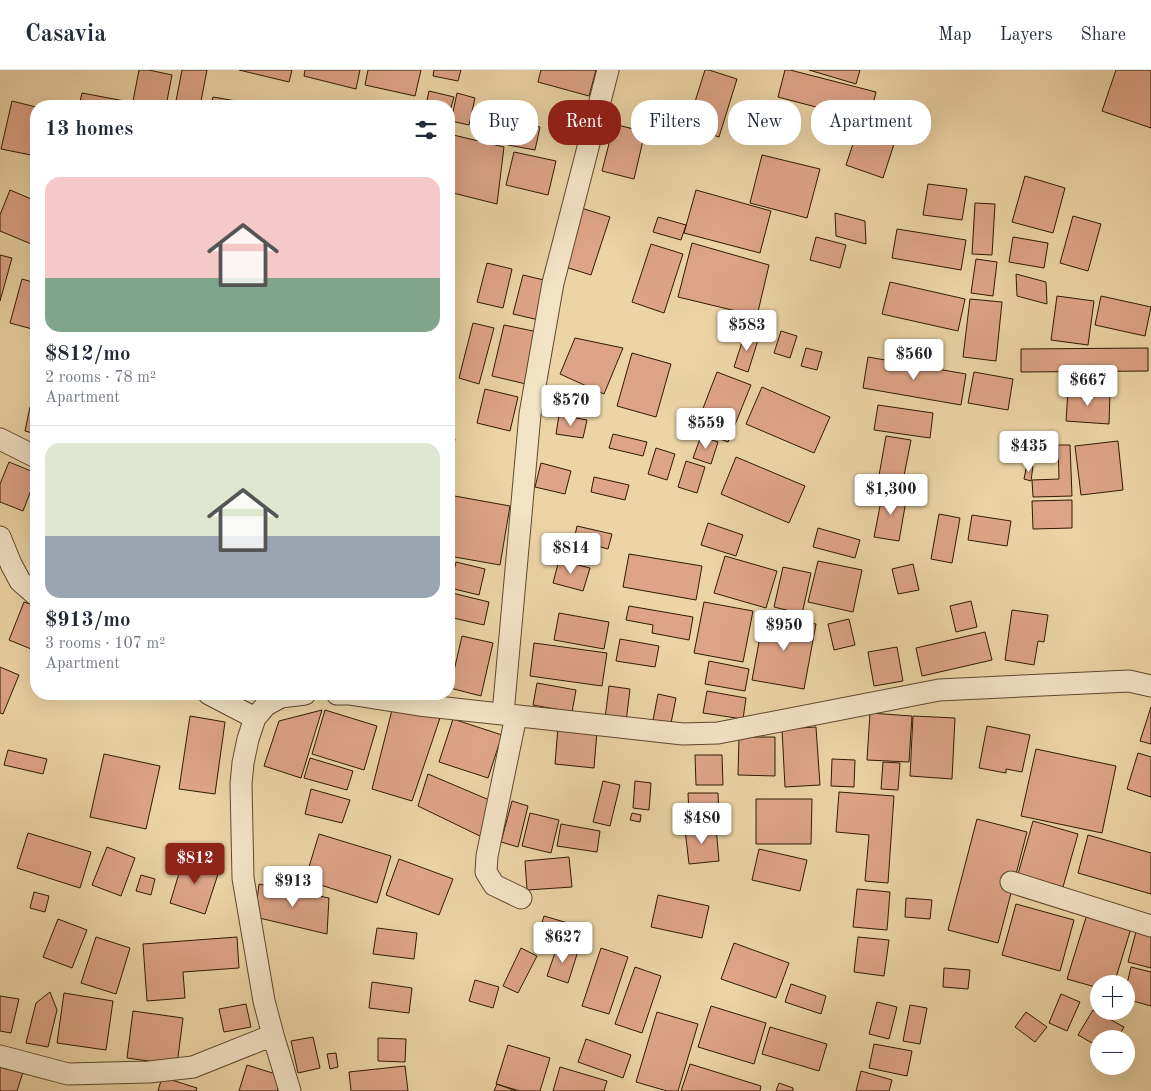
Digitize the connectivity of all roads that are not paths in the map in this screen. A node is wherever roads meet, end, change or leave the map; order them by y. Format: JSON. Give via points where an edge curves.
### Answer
{"nodes":[{"id":1,"x":608,"y":70,"type":"edge"},
{"id":2,"x":0,"y":439,"type":"edge"},
{"id":3,"x":30,"y":454,"type":"edge"},
{"id":4,"x":0,"y":537,"type":"edge"},
{"id":5,"x":30,"y":590,"type":"edge"},
{"id":6,"x":1151,"y":686,"type":"edge"},
{"id":7,"x":220,"y":700,"type":"edge"},
{"id":8,"x":274,"y":700,"type":"edge"},
{"id":9,"x":387,"y":700,"type":"edge"},
{"id":10,"x":509,"y":715,"type":"junction"},
{"id":11,"x":255,"y":718,"type":"junction"},
{"id":12,"x":1011,"y":882,"type":"dead end"},
{"id":13,"x":521,"y":898,"type":"dead end"},
{"id":14,"x":1151,"y":926,"type":"edge"},
{"id":15,"x":273,"y":1035,"type":"junction"},
{"id":16,"x":0,"y":1056,"type":"edge"},
{"id":17,"x":290,"y":1091,"type":"edge"}],
"edges":[{"from":1,"to":10,"type":"street","via":[[553,283],[530,414]]},
{"from":2,"to":3,"type":"street"},
{"from":4,"to":5,"type":"street","via":[[20,581]]},
{"from":6,"to":10,"type":"street","via":[[1129,681],[939,690],[718,734],[683,734]]},
{"from":7,"to":11,"type":"street"},
{"from":8,"to":11,"type":"street"},
{"from":9,"to":10,"type":"street"},
{"from":10,"to":13,"type":"street","via":[[486,872],[494,886]]},
{"from":11,"to":15,"type":"street","via":[[242,763],[243,878]]},
{"from":12,"to":14,"type":"street"},
{"from":15,"to":16,"type":"street","via":[[193,1067],[149,1072],[68,1074]]},
{"from":15,"to":17,"type":"street"}]}
